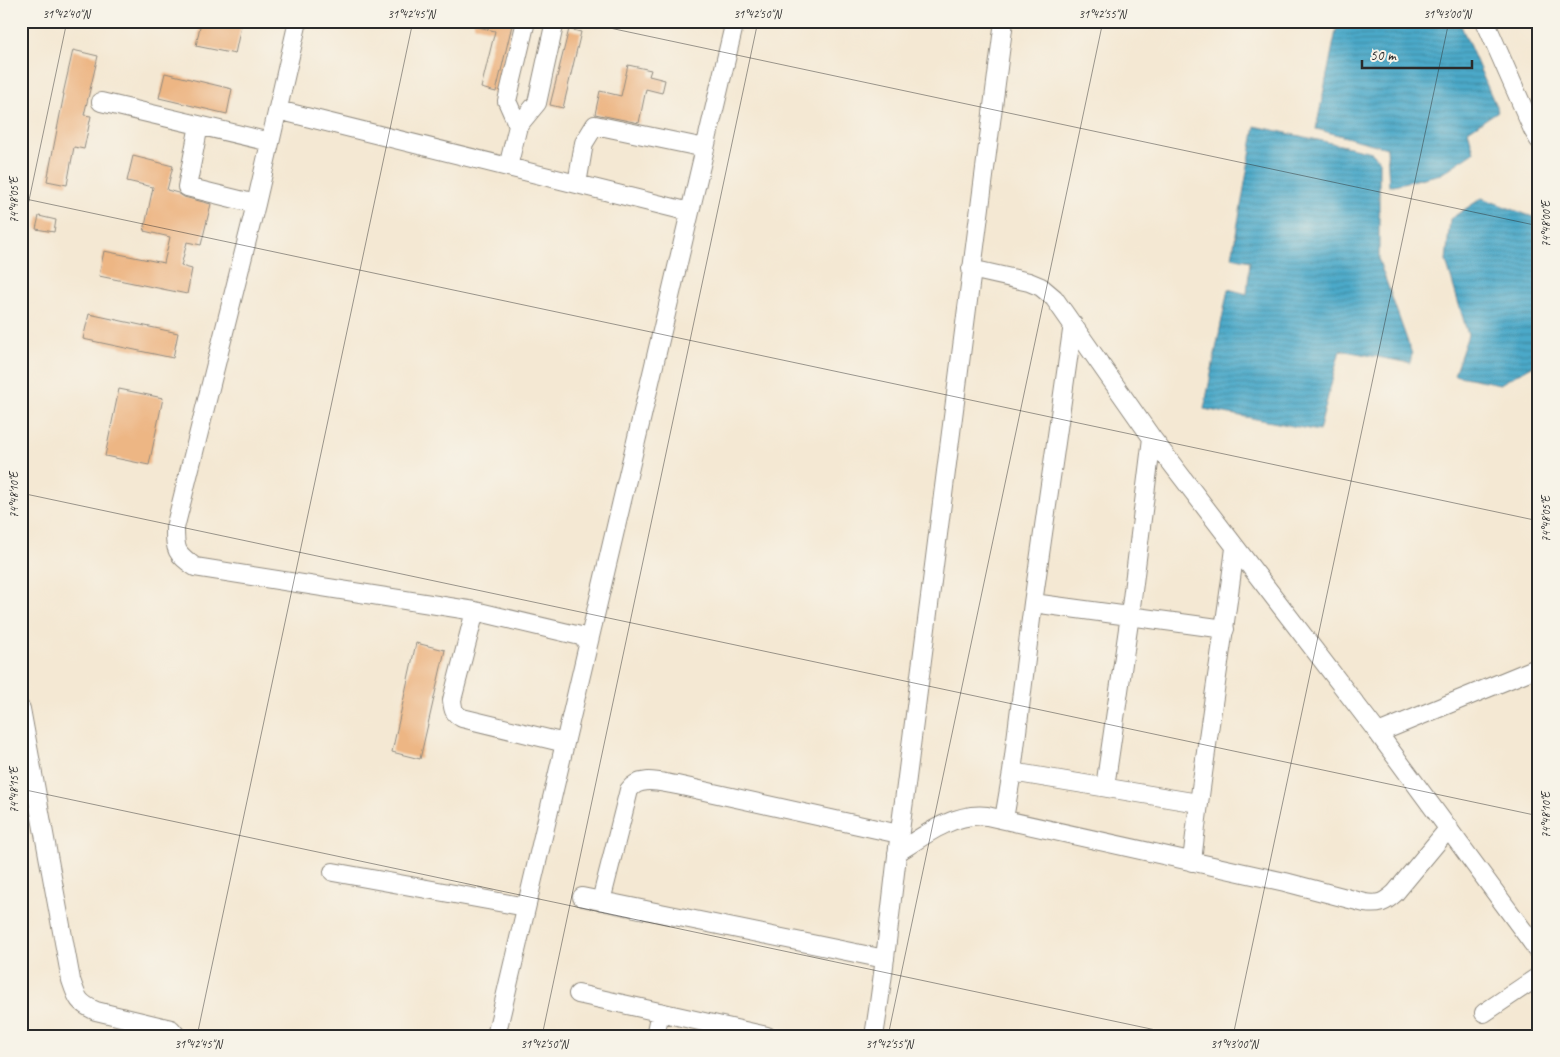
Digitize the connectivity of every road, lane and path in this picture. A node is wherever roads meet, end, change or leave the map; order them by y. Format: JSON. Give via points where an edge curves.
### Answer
{"nodes":[{"id":1,"x":298,"y":21,"type":"edge"},
{"id":2,"x":526,"y":21,"type":"edge"},
{"id":3,"x":555,"y":21,"type":"edge"},
{"id":4,"x":735,"y":21,"type":"edge"},
{"id":5,"x":1004,"y":21,"type":"edge"},
{"id":6,"x":1485,"y":21,"type":"edge"},
{"id":7,"x":101,"y":102,"type":"dead end"},
{"id":8,"x":278,"y":110,"type":"junction"},
{"id":9,"x":199,"y":125,"type":"junction"},
{"id":10,"x":518,"y":126,"type":"junction"},
{"id":11,"x":1537,"y":132,"type":"edge"},
{"id":12,"x":270,"y":142,"type":"junction"},
{"id":13,"x":705,"y":148,"type":"junction"},
{"id":14,"x":508,"y":167,"type":"junction"},
{"id":15,"x":576,"y":184,"type":"junction"},
{"id":16,"x":256,"y":204,"type":"junction"},
{"id":17,"x":690,"y":212,"type":"junction"},
{"id":18,"x":971,"y":269,"type":"junction"},
{"id":19,"x":1073,"y":324,"type":"junction"},
{"id":20,"x":1152,"y":438,"type":"junction"},
{"id":21,"x":1235,"y":548,"type":"junction"},
{"id":22,"x":1033,"y":603,"type":"junction"},
{"id":23,"x":475,"y":612,"type":"junction"},
{"id":24,"x":1130,"y":615,"type":"junction"},
{"id":25,"x":1225,"y":629,"type":"junction"},
{"id":26,"x":590,"y":638,"type":"junction"},
{"id":27,"x":1539,"y":667,"type":"edge"},
{"id":28,"x":21,"y":709,"type":"edge"},
{"id":29,"x":1378,"y":732,"type":"junction"},
{"id":30,"x":565,"y":743,"type":"junction"},
{"id":31,"x":1012,"y":772,"type":"junction"},
{"id":32,"x":1105,"y":787,"type":"junction"},
{"id":33,"x":1198,"y":803,"type":"junction"},
{"id":34,"x":1004,"y":819,"type":"junction"},
{"id":35,"x":1449,"y":828,"type":"junction"},
{"id":36,"x":899,"y":834,"type":"junction"},
{"id":37,"x":897,"y":853,"type":"junction"},
{"id":38,"x":1192,"y":862,"type":"junction"},
{"id":39,"x":333,"y":872,"type":"dead end"},
{"id":40,"x":582,"y":897,"type":"dead end"},
{"id":41,"x":601,"y":901,"type":"junction"},
{"id":42,"x":526,"y":907,"type":"junction"},
{"id":43,"x":1539,"y":952,"type":"edge"},
{"id":44,"x":885,"y":959,"type":"junction"},
{"id":45,"x":1539,"y":976,"type":"edge"},
{"id":46,"x":578,"y":994,"type":"dead end"},
{"id":47,"x":660,"y":1012,"type":"junction"},
{"id":48,"x":1484,"y":1013,"type":"dead end"},
{"id":49,"x":756,"y":1035,"type":"edge"},
{"id":50,"x":177,"y":1036,"type":"edge"},
{"id":51,"x":496,"y":1036,"type":"edge"},
{"id":52,"x":655,"y":1036,"type":"edge"},
{"id":53,"x":874,"y":1036,"type":"edge"}],
"edges":[{"from":1,"to":8,"type":"street"},
{"from":2,"to":10,"type":"street","via":[[507,101]]},
{"from":3,"to":10,"type":"street","via":[[538,103]]},
{"from":4,"to":13,"type":"street"},
{"from":5,"to":18,"type":"street"},
{"from":6,"to":11,"type":"street"},
{"from":7,"to":9,"type":"street"},
{"from":8,"to":12,"type":"street"},
{"from":8,"to":14,"type":"street"},
{"from":9,"to":12,"type":"street"},
{"from":9,"to":16,"type":"street","via":[[187,187]]},
{"from":10,"to":14,"type":"street"},
{"from":12,"to":16,"type":"street"},
{"from":13,"to":15,"type":"street","via":[[594,125],[584,143]]},
{"from":13,"to":17,"type":"street"},
{"from":14,"to":15,"type":"street"},
{"from":15,"to":17,"type":"street"},
{"from":16,"to":23,"type":"street","via":[[175,528],[175,546],[195,567]]},
{"from":17,"to":26,"type":"street"},
{"from":18,"to":19,"type":"street","via":[[1041,287],[1054,298]]},
{"from":18,"to":36,"type":"street"},
{"from":19,"to":20,"type":"street"},
{"from":19,"to":22,"type":"street"},
{"from":20,"to":21,"type":"street"},
{"from":20,"to":24,"type":"street"},
{"from":21,"to":25,"type":"street"},
{"from":21,"to":29,"type":"street"},
{"from":22,"to":24,"type":"street"},
{"from":22,"to":31,"type":"street"},
{"from":23,"to":26,"type":"street"},
{"from":23,"to":30,"type":"street","via":[[452,700],[453,711],[462,718]]},
{"from":24,"to":25,"type":"street"},
{"from":24,"to":32,"type":"street"},
{"from":25,"to":33,"type":"street"},
{"from":26,"to":30,"type":"street"},
{"from":27,"to":29,"type":"street"},
{"from":28,"to":50,"type":"street","via":[[77,998],[84,1006],[96,1011],[171,1029]]},
{"from":29,"to":35,"type":"street"},
{"from":30,"to":42,"type":"street"},
{"from":31,"to":32,"type":"street"},
{"from":31,"to":34,"type":"street"},
{"from":32,"to":33,"type":"street"},
{"from":33,"to":38,"type":"street"},
{"from":34,"to":37,"type":"street","via":[[977,815],[961,818]]},
{"from":34,"to":38,"type":"street"},
{"from":35,"to":38,"type":"street","via":[[1395,893],[1377,905]]},
{"from":35,"to":43,"type":"street"},
{"from":36,"to":37,"type":"street"},
{"from":36,"to":41,"type":"street","via":[[677,785],[640,782],[629,790]]},
{"from":37,"to":44,"type":"street"},
{"from":39,"to":42,"type":"street"},
{"from":40,"to":41,"type":"street"},
{"from":41,"to":44,"type":"street"},
{"from":42,"to":51,"type":"street"},
{"from":44,"to":53,"type":"street"},
{"from":45,"to":48,"type":"street"},
{"from":46,"to":47,"type":"street"},
{"from":47,"to":49,"type":"street"},
{"from":47,"to":52,"type":"street"}]}
